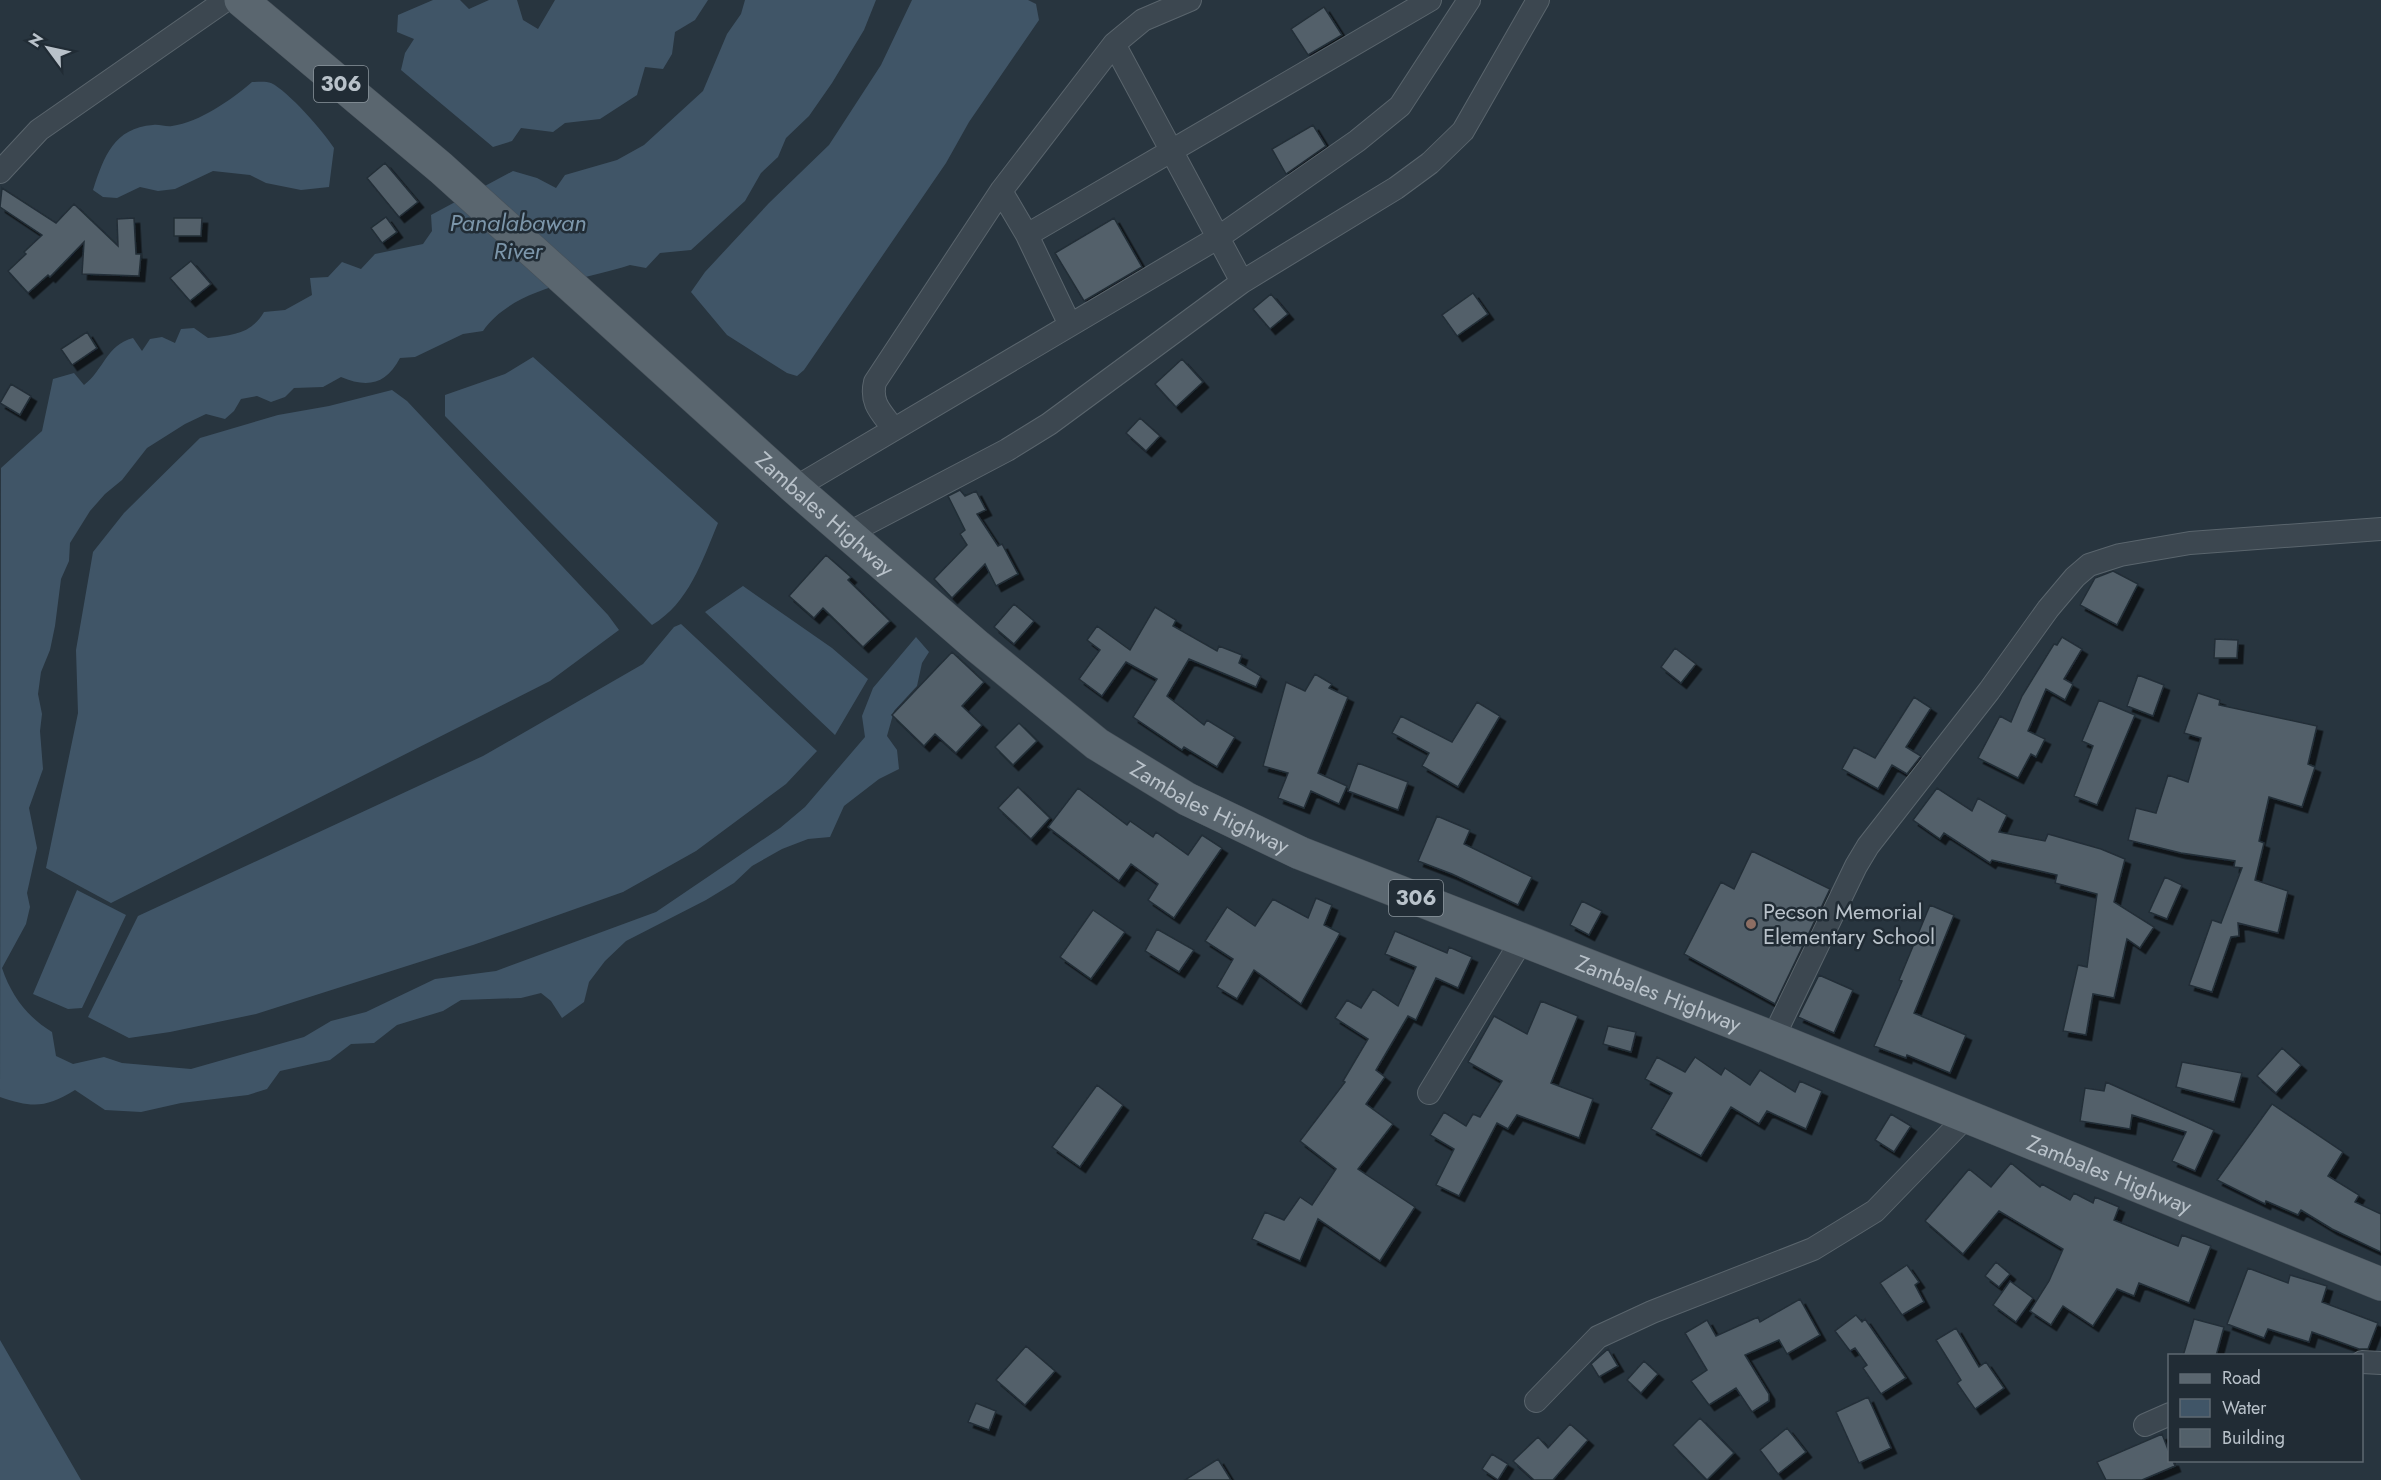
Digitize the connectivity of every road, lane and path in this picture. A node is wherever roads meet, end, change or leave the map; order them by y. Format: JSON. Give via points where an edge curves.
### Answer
{"nodes":[{"id":1,"x":226,"y":0,"type":"edge"},
{"id":2,"x":241,"y":0,"type":"edge"},
{"id":3,"x":1190,"y":0,"type":"edge"},
{"id":4,"x":1430,"y":0,"type":"edge"},
{"id":5,"x":1538,"y":0,"type":"edge"},
{"id":6,"x":1460,"y":5,"type":"edge"},
{"id":7,"x":1114,"y":44,"type":"junction"},
{"id":8,"x":1172,"y":149,"type":"junction"},
{"id":9,"x":0,"y":172,"type":"edge"},
{"id":10,"x":1001,"y":191,"type":"junction"},
{"id":11,"x":1027,"y":235,"type":"junction"},
{"id":12,"x":1219,"y":237,"type":"junction"},
{"id":13,"x":1242,"y":282,"type":"junction"},
{"id":14,"x":1070,"y":325,"type":"junction"},
{"id":15,"x":893,"y":428,"type":"junction"},
{"id":16,"x":795,"y":488,"type":"junction"},
{"id":17,"x":2381,"y":529,"type":"edge"},
{"id":18,"x":849,"y":533,"type":"junction"},
{"id":19,"x":1522,"y":940,"type":"junction"},
{"id":20,"x":1773,"y":1038,"type":"junction"},
{"id":21,"x":1429,"y":1093,"type":"dead end"},
{"id":22,"x":1966,"y":1117,"type":"junction"},
{"id":23,"x":2381,"y":1284,"type":"edge"},
{"id":24,"x":2363,"y":1362,"type":"edge"},
{"id":25,"x":2381,"y":1363,"type":"edge"},
{"id":26,"x":1536,"y":1401,"type":"dead end"},
{"id":27,"x":2168,"y":1414,"type":"edge"},
{"id":28,"x":2145,"y":1425,"type":"dead end"}],
"edges":[{"from":1,"to":9,"type":"street","via":[[39,130]]},
{"from":2,"to":16,"type":"main road","name":"Zambales Highway","number":"306","via":[[441,168]]},
{"from":3,"to":7,"type":"street","via":[[1143,20]]},
{"from":4,"to":8,"type":"street"},
{"from":5,"to":13,"type":"street","via":[[1483,100],[1449,147],[1396,188]]},
{"from":6,"to":12,"type":"street","via":[[1414,87],[1383,122]]},
{"from":7,"to":8,"type":"street"},
{"from":7,"to":10,"type":"street"},
{"from":8,"to":11,"type":"street"},
{"from":8,"to":12,"type":"street"},
{"from":10,"to":11,"type":"street"},
{"from":10,"to":15,"type":"street","via":[[875,382],[875,405]]},
{"from":11,"to":14,"type":"street"},
{"from":12,"to":13,"type":"street"},
{"from":12,"to":14,"type":"street"},
{"from":13,"to":18,"type":"street","via":[[1049,424]]},
{"from":14,"to":15,"type":"street"},
{"from":15,"to":16,"type":"street"},
{"from":16,"to":18,"type":"main road","name":"Zambales Highway","number":"306"},
{"from":17,"to":20,"type":"street","via":[[2190,543],[2089,565],[2048,609],[1868,846]]},
{"from":18,"to":19,"type":"main road","name":"Zambales Highway","number":"306","via":[[977,646],[1097,744],[1187,800],[1300,853]]},
{"from":19,"to":20,"type":"main road","name":"Zambales Highway","number":"306"},
{"from":19,"to":21,"type":"street"},
{"from":20,"to":22,"type":"main road","name":"Zambales Highway","number":"306"},
{"from":22,"to":23,"type":"main road","name":"Zambales Highway","number":"306"},
{"from":22,"to":26,"type":"street","via":[[1875,1211],[1813,1249],[1598,1336]]},
{"from":24,"to":25,"type":"street"},
{"from":27,"to":28,"type":"street"}]}
